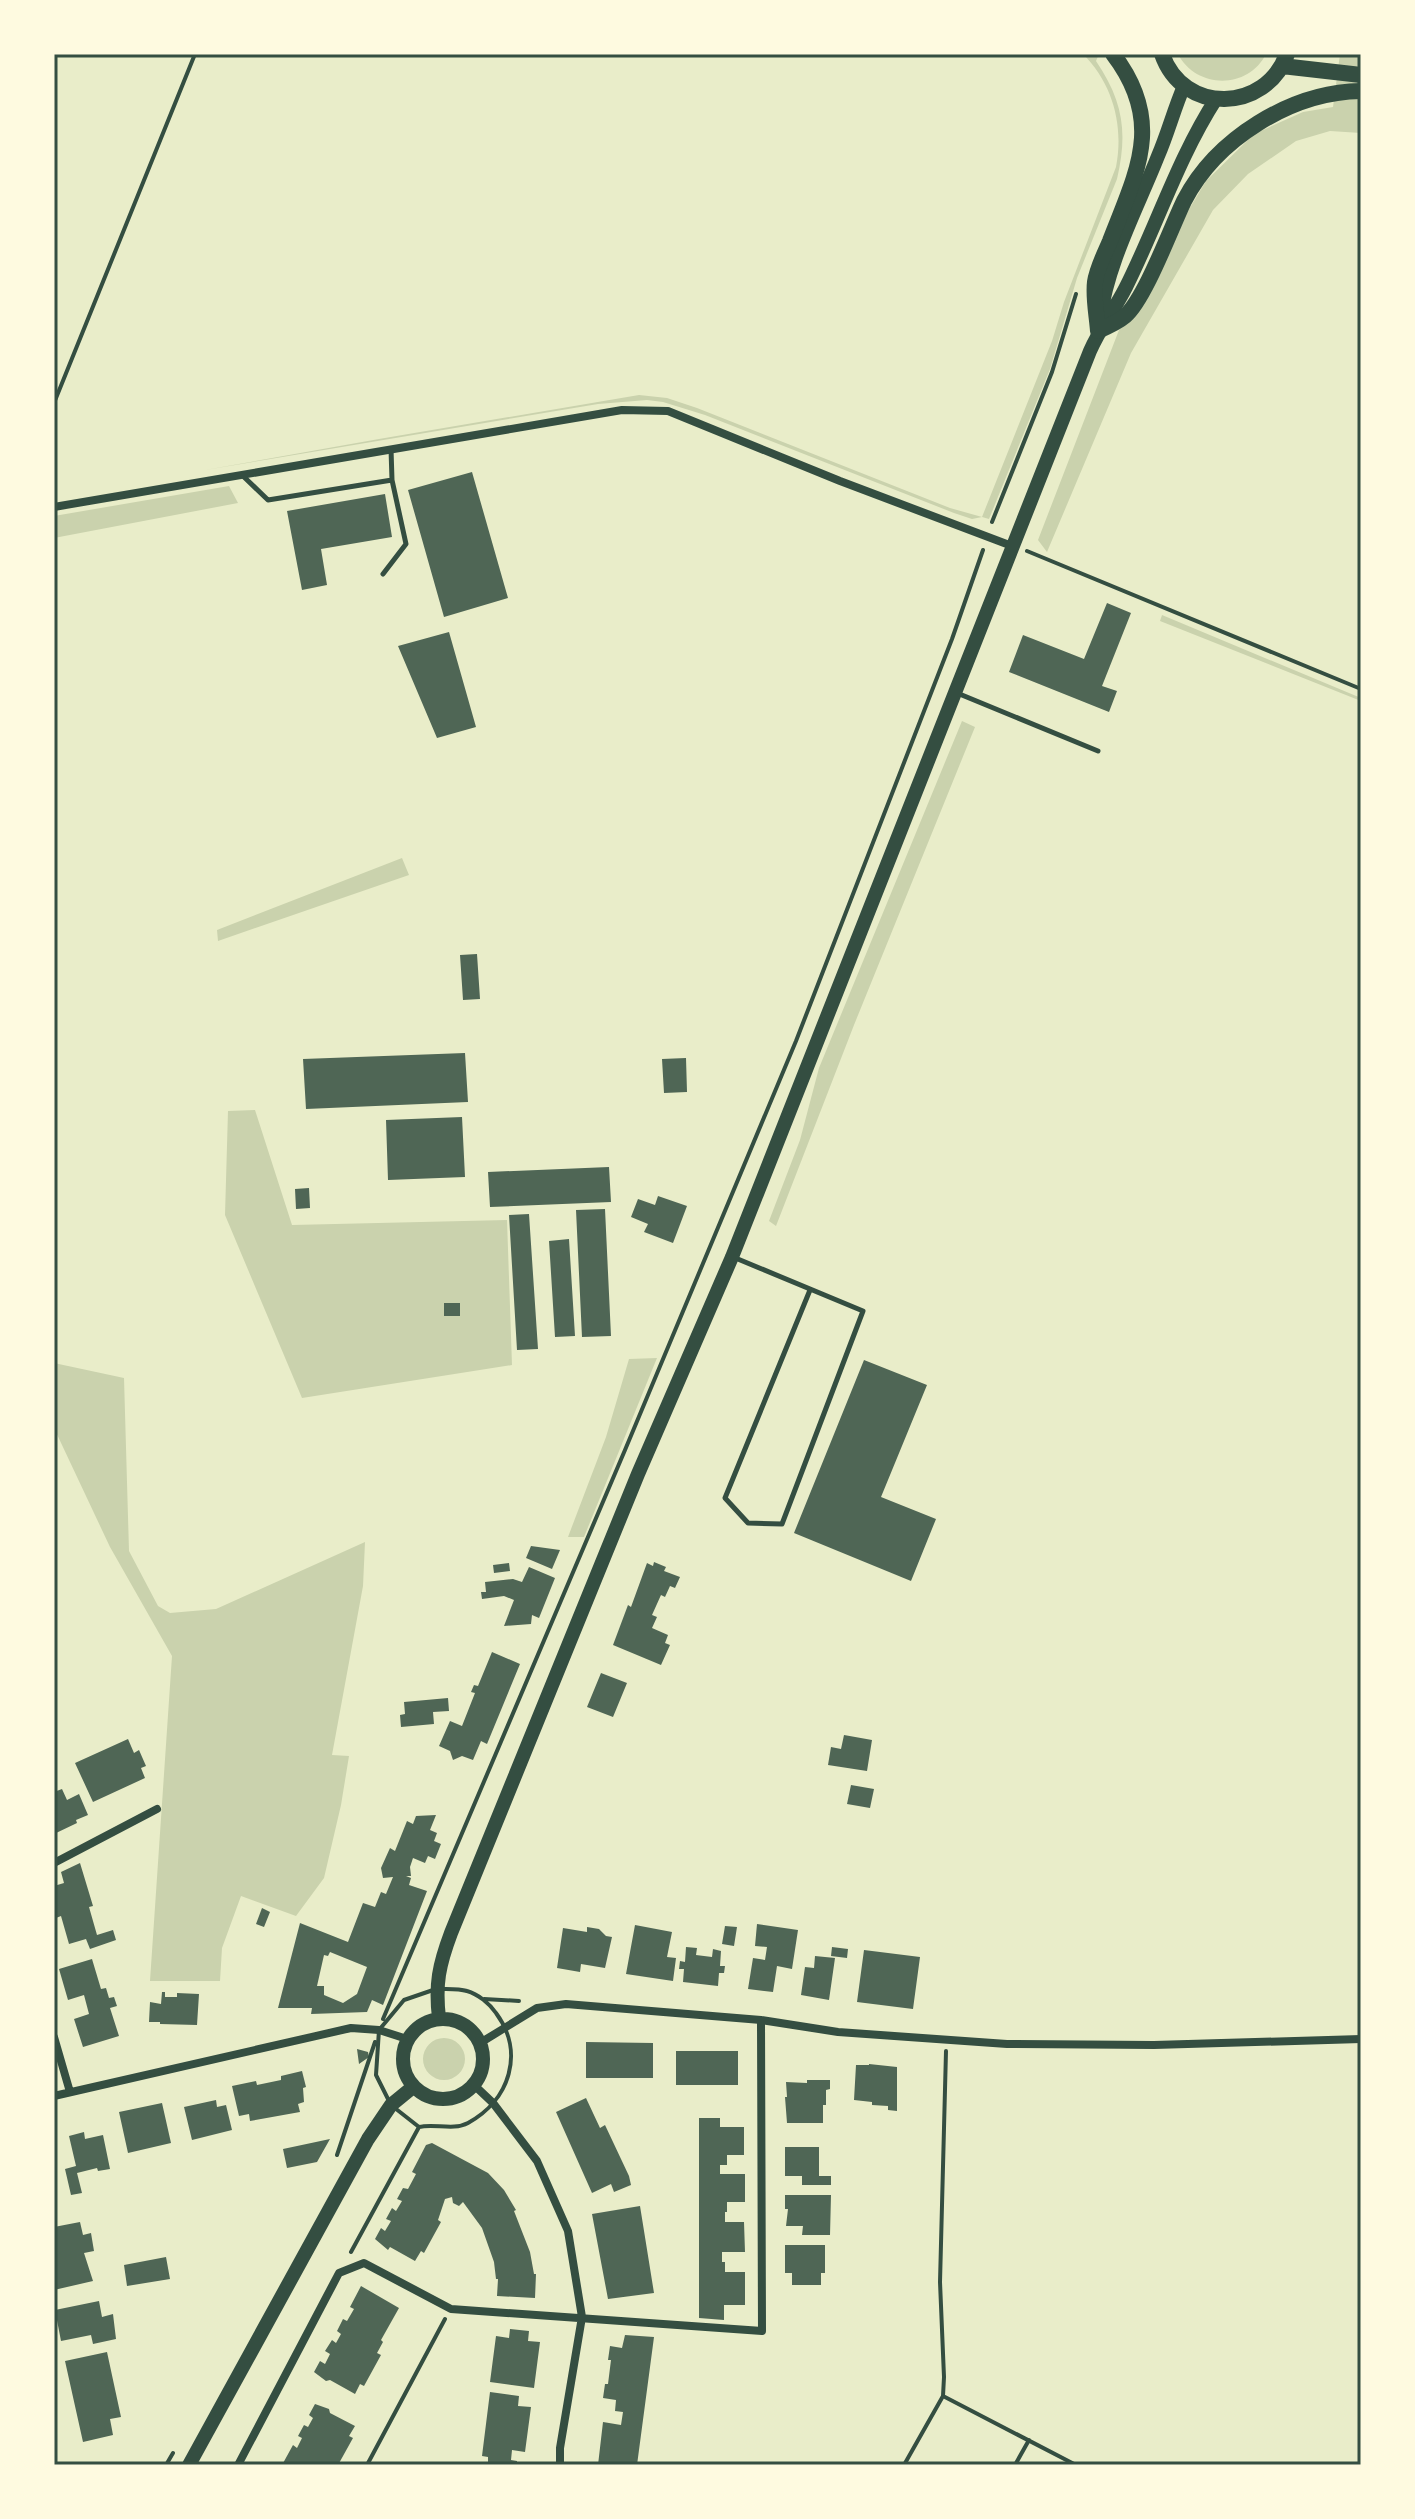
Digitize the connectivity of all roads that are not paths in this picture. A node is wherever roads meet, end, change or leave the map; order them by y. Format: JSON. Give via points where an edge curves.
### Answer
{"nodes":[{"id":1,"x":1113,"y":54,"type":"edge"},
{"id":2,"x":1162,"y":54,"type":"edge"},
{"id":3,"x":1284,"y":60,"type":"edge"},
{"id":4,"x":1361,"y":75,"type":"edge"},
{"id":5,"x":1184,"y":86,"type":"junction"},
{"id":6,"x":1361,"y":91,"type":"edge"},
{"id":7,"x":1216,"y":99,"type":"junction"},
{"id":8,"x":1098,"y":331,"type":"junction"},
{"id":9,"x":391,"y":449,"type":"junction"},
{"id":10,"x":242,"y":475,"type":"junction"},
{"id":11,"x":392,"y":480,"type":"junction"},
{"id":12,"x":54,"y":507,"type":"edge"},
{"id":13,"x":1012,"y":546,"type":"junction"},
{"id":14,"x":383,"y":574,"type":"dead end"},
{"id":15,"x":956,"y":693,"type":"junction"},
{"id":16,"x":1098,"y":751,"type":"dead end"},
{"id":17,"x":732,"y":1257,"type":"junction"},
{"id":18,"x":810,"y":1290,"type":"junction"},
{"id":19,"x":157,"y":1809,"type":"dead end"},
{"id":20,"x":54,"y":1863,"type":"edge"},
{"id":21,"x":439,"y":2018,"type":"junction"},
{"id":22,"x":761,"y":2020,"type":"junction"},
{"id":23,"x":54,"y":2037,"type":"edge"},
{"id":24,"x":407,"y":2039,"type":"junction"},
{"id":25,"x":1361,"y":2039,"type":"edge"},
{"id":26,"x":480,"y":2043,"type":"junction"},
{"id":27,"x":474,"y":2085,"type":"junction"},
{"id":28,"x":413,"y":2087,"type":"junction"},
{"id":29,"x":70,"y":2092,"type":"junction"},
{"id":30,"x":54,"y":2096,"type":"edge"},
{"id":31,"x":582,"y":2317,"type":"junction"},
{"id":32,"x":189,"y":2465,"type":"edge"},
{"id":33,"x":238,"y":2465,"type":"edge"},
{"id":34,"x":560,"y":2465,"type":"edge"}],
"edges":[{"from":1,"to":8,"type":"main road","via":[[1133,87],[1143,141],[1095,281]]},
{"from":2,"to":5,"type":"main road"},
{"from":3,"to":4,"type":"main road"},
{"from":3,"to":7,"type":"main road","via":[[1274,77],[1254,93]]},
{"from":5,"to":7,"type":"main road"},
{"from":5,"to":8,"type":"main road","via":[[1108,281]]},
{"from":6,"to":8,"type":"main road","via":[[1284,110],[1215,158],[1186,197],[1126,316]]},
{"from":7,"to":8,"type":"main road","via":[[1197,129],[1125,289]]},
{"from":8,"to":13,"type":"main road"},
{"from":9,"to":10,"type":"street"},
{"from":9,"to":11,"type":"lane"},
{"from":9,"to":13,"type":"street","via":[[622,410],[668,411]]},
{"from":10,"to":11,"type":"lane","via":[[268,500]]},
{"from":10,"to":12,"type":"street"},
{"from":11,"to":14,"type":"lane","via":[[406,544]]},
{"from":13,"to":15,"type":"main road"},
{"from":15,"to":16,"type":"lane"},
{"from":15,"to":17,"type":"main road"},
{"from":17,"to":18,"type":"lane"},
{"from":17,"to":21,"type":"main road","via":[[462,1905],[440,1963]]},
{"from":18,"to":18,"type":"lane","via":[[863,1311],[782,1524],[748,1523],[725,1498]]},
{"from":19,"to":20,"type":"street"},
{"from":21,"to":24,"type":"main road"},
{"from":21,"to":26,"type":"main road","via":[[464,2024]]},
{"from":22,"to":25,"type":"street","via":[[838,2032],[1007,2044]]},
{"from":22,"to":26,"type":"street","via":[[566,2004],[537,2008]]},
{"from":22,"to":31,"type":"street","via":[[762,2331]]},
{"from":23,"to":29,"type":"street"},
{"from":24,"to":28,"type":"main road","via":[[402,2064]]},
{"from":24,"to":29,"type":"street","via":[[351,2028]]},
{"from":26,"to":27,"type":"main road","via":[[483,2065]]},
{"from":27,"to":28,"type":"main road","via":[[463,2094],[437,2099]]},
{"from":27,"to":31,"type":"street","via":[[537,2161],[568,2231]]},
{"from":28,"to":32,"type":"main road","via":[[391,2105],[368,2139]]},
{"from":29,"to":30,"type":"street"},
{"from":31,"to":33,"type":"street","via":[[451,2309],[364,2263],[339,2273]]},
{"from":31,"to":34,"type":"street"}]}
